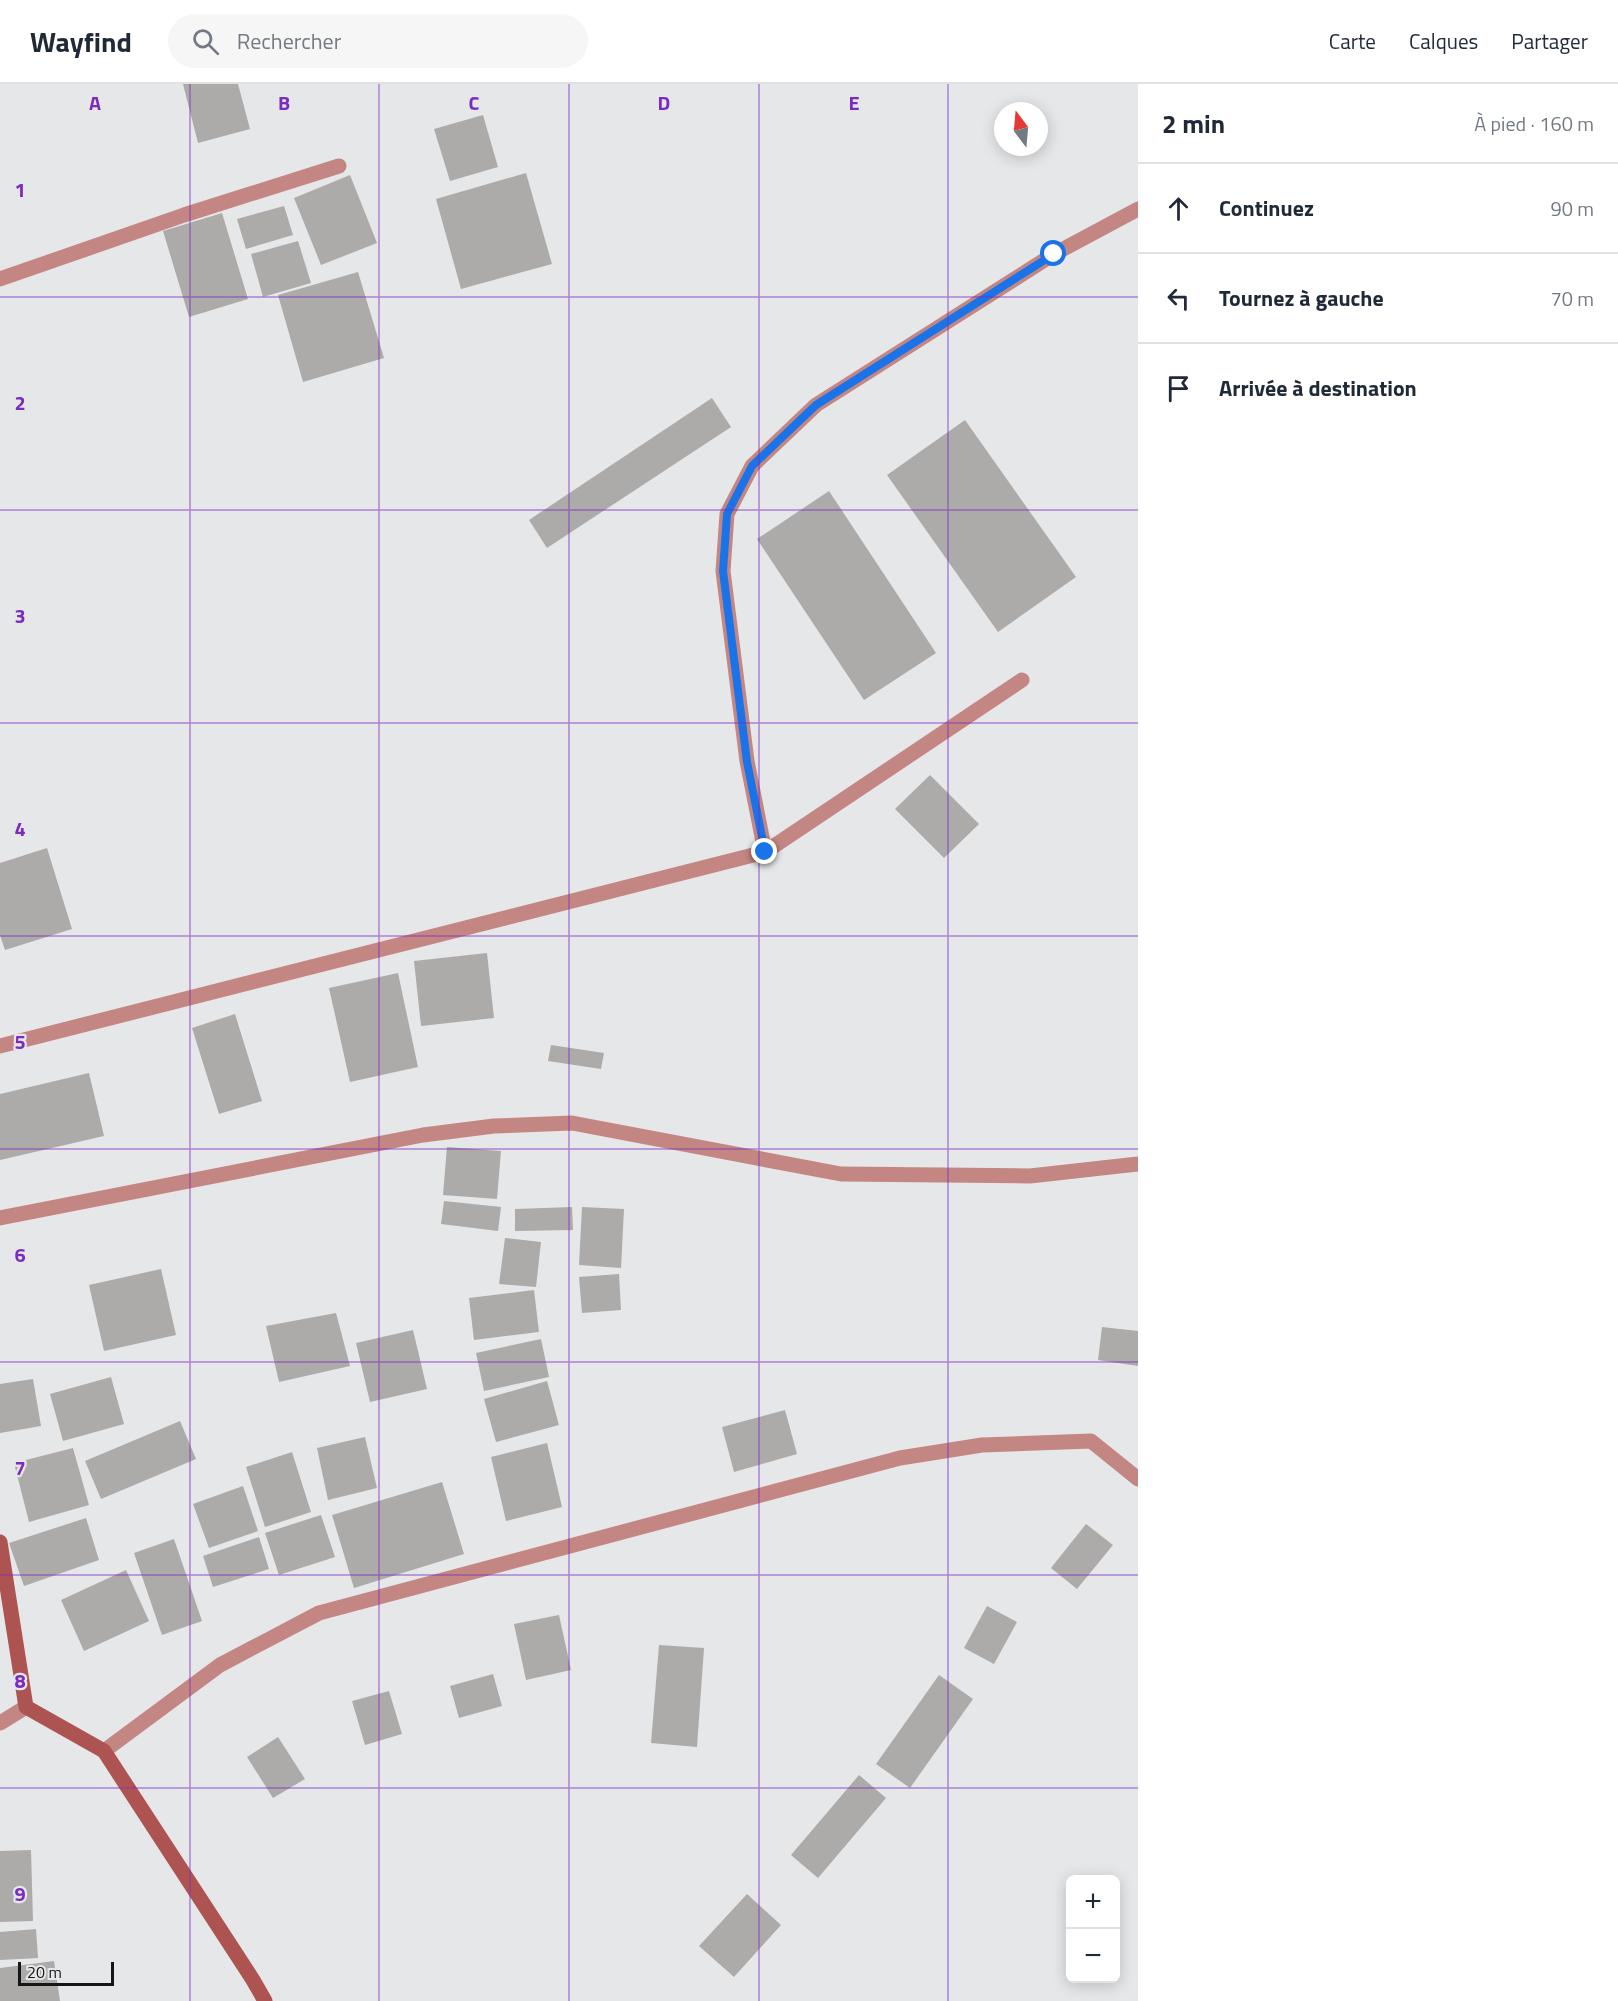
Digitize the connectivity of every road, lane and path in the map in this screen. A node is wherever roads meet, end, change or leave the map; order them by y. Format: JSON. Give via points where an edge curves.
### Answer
{"nodes":[{"id":1,"x":339,"y":166,"type":"dead end"},
{"id":2,"x":1138,"y":209,"type":"edge"},
{"id":3,"x":0,"y":279,"type":"edge"},
{"id":4,"x":1022,"y":680,"type":"dead end"},
{"id":5,"x":765,"y":852,"type":"junction"},
{"id":6,"x":0,"y":1046,"type":"edge"},
{"id":7,"x":1138,"y":1164,"type":"edge"},
{"id":8,"x":0,"y":1218,"type":"edge"},
{"id":9,"x":1138,"y":1479,"type":"edge"},
{"id":10,"x":0,"y":1542,"type":"edge"},
{"id":11,"x":26,"y":1707,"type":"junction"},
{"id":12,"x":0,"y":1723,"type":"edge"},
{"id":13,"x":104,"y":1751,"type":"junction"},
{"id":14,"x":265,"y":2001,"type":"edge"}],
"edges":[{"from":1,"to":3,"type":"street"},
{"from":2,"to":5,"type":"street","via":[[1054,254],[816,405],[752,466],[727,514],[723,571],[747,762]]},
{"from":4,"to":5,"type":"street"},
{"from":5,"to":6,"type":"street"},
{"from":7,"to":8,"type":"street","via":[[1030,1176],[841,1174],[572,1123],[494,1126],[423,1135]]},
{"from":9,"to":13,"type":"street","via":[[1091,1441],[982,1445],[889,1461],[319,1613],[220,1665]]},
{"from":10,"to":11,"type":"street"},
{"from":11,"to":12,"type":"street"},
{"from":11,"to":13,"type":"street"},
{"from":13,"to":14,"type":"street"}]}
